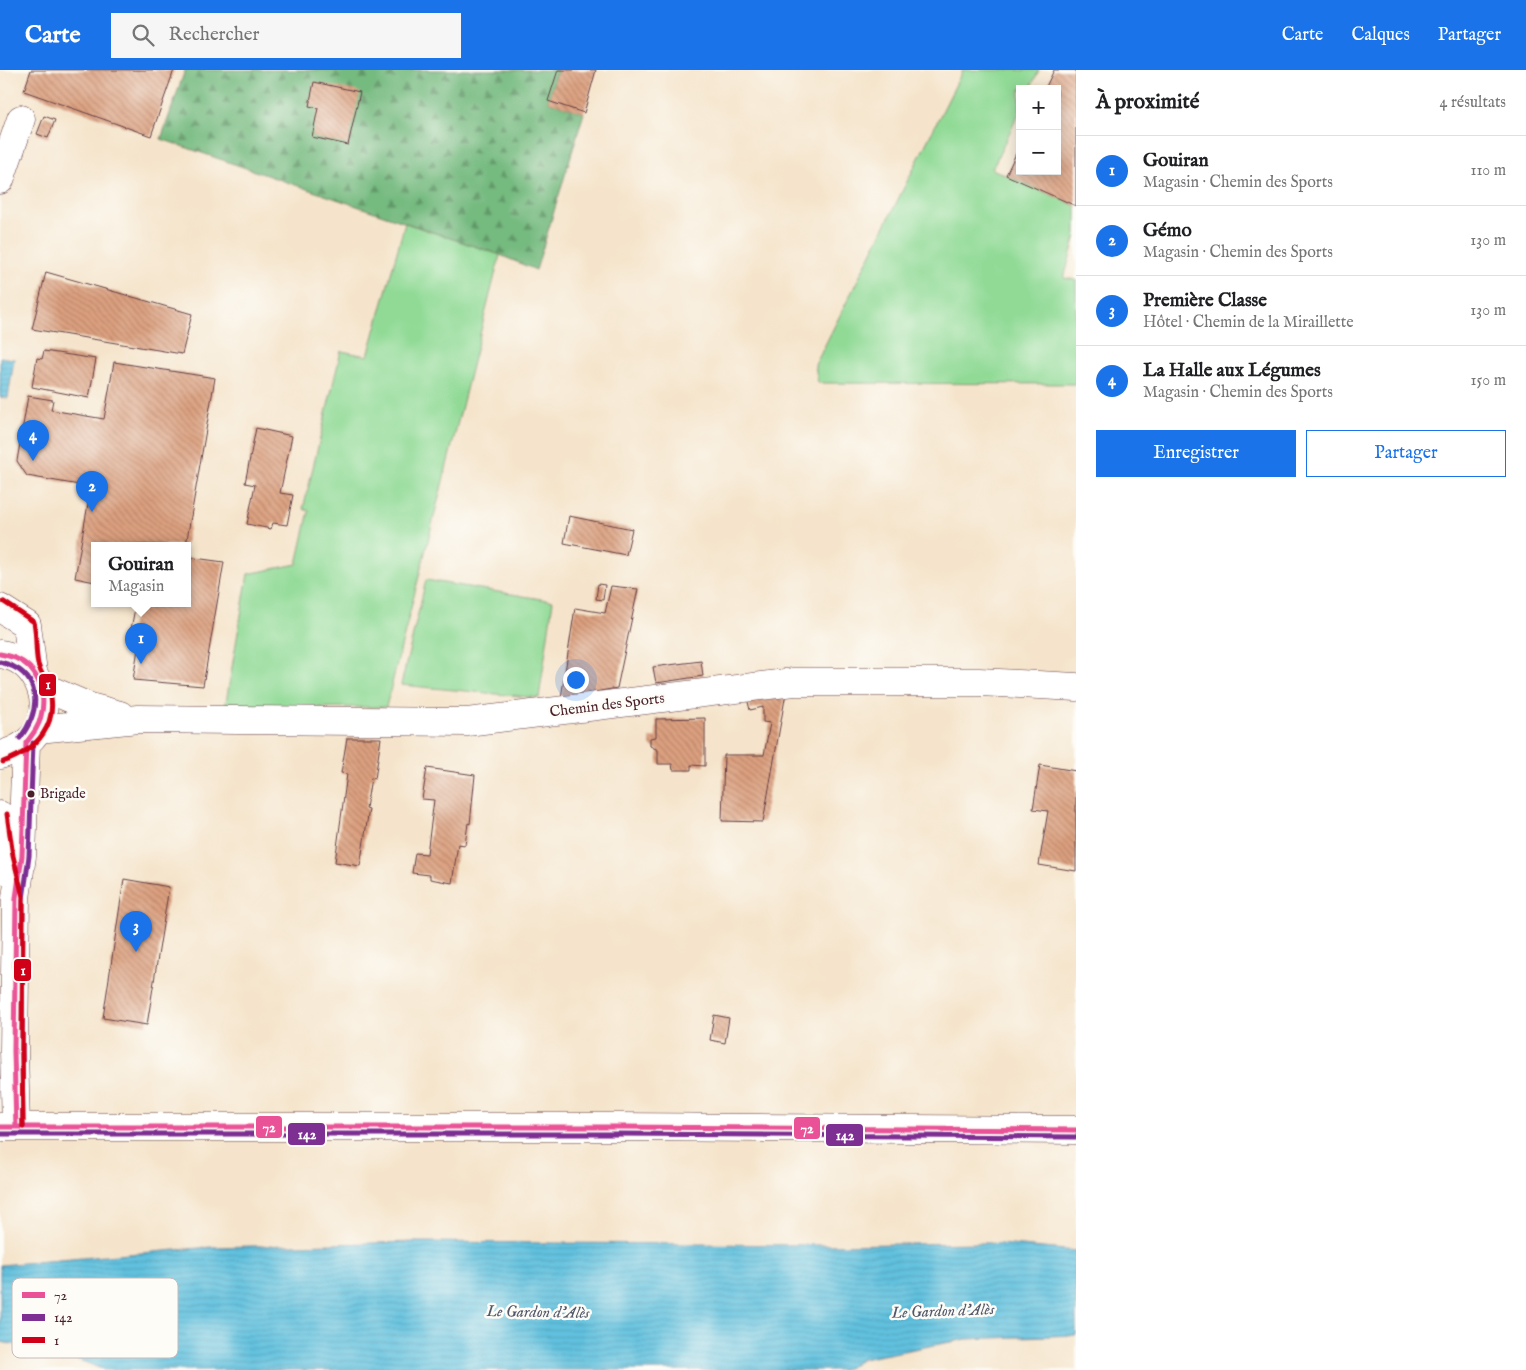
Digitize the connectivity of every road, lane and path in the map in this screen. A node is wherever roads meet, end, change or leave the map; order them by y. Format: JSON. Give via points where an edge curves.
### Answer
{"nodes":[{"id":1,"x":21,"y":119,"type":"dead end"},
{"id":2,"x":0,"y":180,"type":"edge"},
{"id":3,"x":0,"y":608,"type":"edge"},
{"id":4,"x":0,"y":654,"type":"edge"},
{"id":5,"x":37,"y":679,"type":"junction"},
{"id":6,"x":1076,"y":687,"type":"edge"},
{"id":7,"x":138,"y":720,"type":"junction"},
{"id":8,"x":32,"y":736,"type":"junction"},
{"id":9,"x":0,"y":755,"type":"edge"},
{"id":10,"x":0,"y":815,"type":"edge"},
{"id":11,"x":16,"y":898,"type":"junction"},
{"id":12,"x":8,"y":1127,"type":"edge"},
{"id":13,"x":1076,"y":1130,"type":"edge"}],
"edges":[{"from":1,"to":2,"type":"main road"},
{"from":3,"to":5,"type":"main road","via":[[26,625]]},
{"from":4,"to":5,"type":"main road","name":"Chemin des Sports","via":[[21,661]]},
{"from":5,"to":7,"type":"main road","name":"Chemin des Sports","via":[[90,707]]},
{"from":5,"to":8,"type":"main road","via":[[44,701],[43,715]]},
{"from":6,"to":7,"type":"main road","name":"Chemin des Sports","via":[[979,682],[794,682],[467,722]]},
{"from":7,"to":8,"type":"main road","name":"Chemin des Sports"},
{"from":8,"to":9,"type":"main road","via":[[13,751]]},
{"from":8,"to":11,"type":"main road"},
{"from":10,"to":11,"type":"main road"},
{"from":11,"to":12,"type":"main road","via":[[14,1051]]},
{"from":12,"to":13,"type":"main road"}]}
